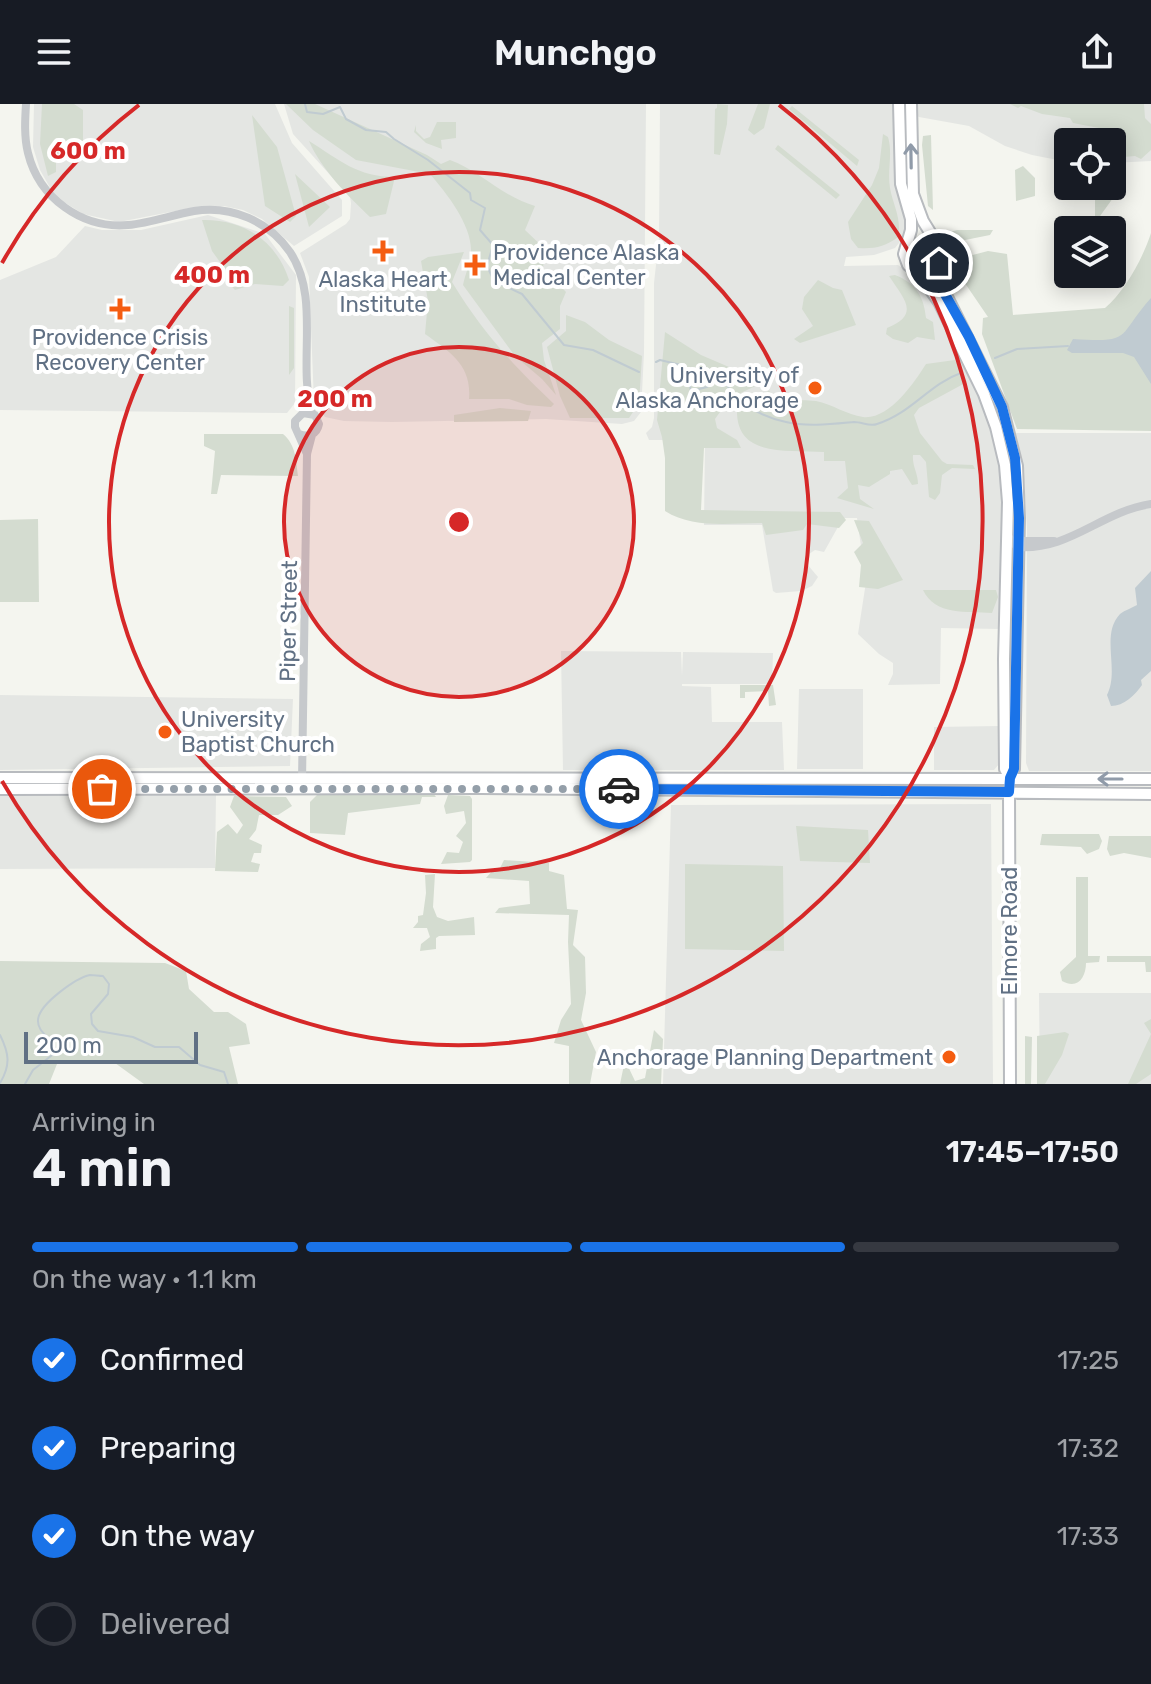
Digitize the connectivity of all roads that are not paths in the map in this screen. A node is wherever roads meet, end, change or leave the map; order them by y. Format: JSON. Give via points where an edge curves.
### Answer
{"nodes":[{"id":1,"x":26,"y":104,"type":"edge"},
{"id":2,"x":899,"y":104,"type":"edge"},
{"id":3,"x":911,"y":104,"type":"edge"},
{"id":4,"x":935,"y":239,"type":"junction"},
{"id":5,"x":909,"y":241,"type":"junction"},
{"id":6,"x":939,"y":263,"type":"junction"},
{"id":7,"x":918,"y":272,"type":"junction"},
{"id":8,"x":306,"y":394,"type":"junction"},
{"id":9,"x":312,"y":413,"type":"junction"},
{"id":10,"x":300,"y":414,"type":"junction"},
{"id":11,"x":299,"y":434,"type":"junction"},
{"id":12,"x":312,"y":435,"type":"junction"},
{"id":13,"x":307,"y":454,"type":"junction"},
{"id":14,"x":1151,"y":504,"type":"edge"},
{"id":15,"x":1007,"y":535,"type":"junction"},
{"id":16,"x":1019,"y":544,"type":"junction"},
{"id":17,"x":0,"y":778,"type":"edge"},
{"id":18,"x":1010,"y":778,"type":"junction"},
{"id":19,"x":1151,"y":779,"type":"edge"},
{"id":20,"x":302,"y":784,"type":"junction"},
{"id":21,"x":0,"y":789,"type":"edge"},
{"id":22,"x":1009,"y":792,"type":"junction"},
{"id":23,"x":1151,"y":794,"type":"edge"},
{"id":24,"x":1010,"y":1084,"type":"edge"}],
"edges":[{"from":1,"to":8,"type":"street","name":"Piper Street","via":[[25,136],[32,167],[65,209],[110,225],[224,211],[259,222],[284,244],[297,263],[303,287]]},
{"from":2,"to":5,"type":"main road","via":[[899,172],[911,219]]},
{"from":4,"to":3,"type":"main road","one_way":true,"via":[[913,194]]},
{"from":4,"to":5,"type":"main road","via":[[923,235]]},
{"from":4,"to":6,"type":"main road","via":[[941,250]]},
{"from":5,"to":7,"type":"main road","via":[[905,260]]},
{"from":6,"to":7,"type":"main road"},
{"from":6,"to":16,"type":"main road","name":"Elmore Road","via":[[941,287],[1008,424],[1018,478]]},
{"from":7,"to":15,"type":"main road","name":"Elmore Road","via":[[939,302],[994,420],[1007,477]]},
{"from":8,"to":9,"type":"street","name":"Piper Street"},
{"from":8,"to":10,"type":"street","name":"Piper Street"},
{"from":9,"to":10,"type":"street"},
{"from":9,"to":12,"type":"street","name":"Piper Street","via":[[319,424]]},
{"from":10,"to":11,"type":"street","name":"Piper Street","via":[[294,424]]},
{"from":11,"to":12,"type":"street"},
{"from":11,"to":13,"type":"street","name":"Piper Street"},
{"from":12,"to":13,"type":"street","name":"Piper Street"},
{"from":13,"to":20,"type":"street","name":"Piper Street"},
{"from":14,"to":16,"type":"street","via":[[1117,513],[1046,547]]},
{"from":15,"to":16,"type":"street"},
{"from":15,"to":18,"type":"main road","name":"Elmore Road","via":[[1005,769]]},
{"from":16,"to":18,"type":"main road","name":"Elmore Road"},
{"from":17,"to":20,"type":"main road"},
{"from":19,"to":18,"type":"main road","one_way":true},
{"from":18,"to":20,"type":"main road"},
{"from":18,"to":22,"type":"main road","name":"Elmore Road"},
{"from":20,"to":21,"type":"main road"},
{"from":20,"to":22,"type":"main road"},
{"from":22,"to":23,"type":"main road"},
{"from":22,"to":24,"type":"main road","name":"Elmore Road"}]}
